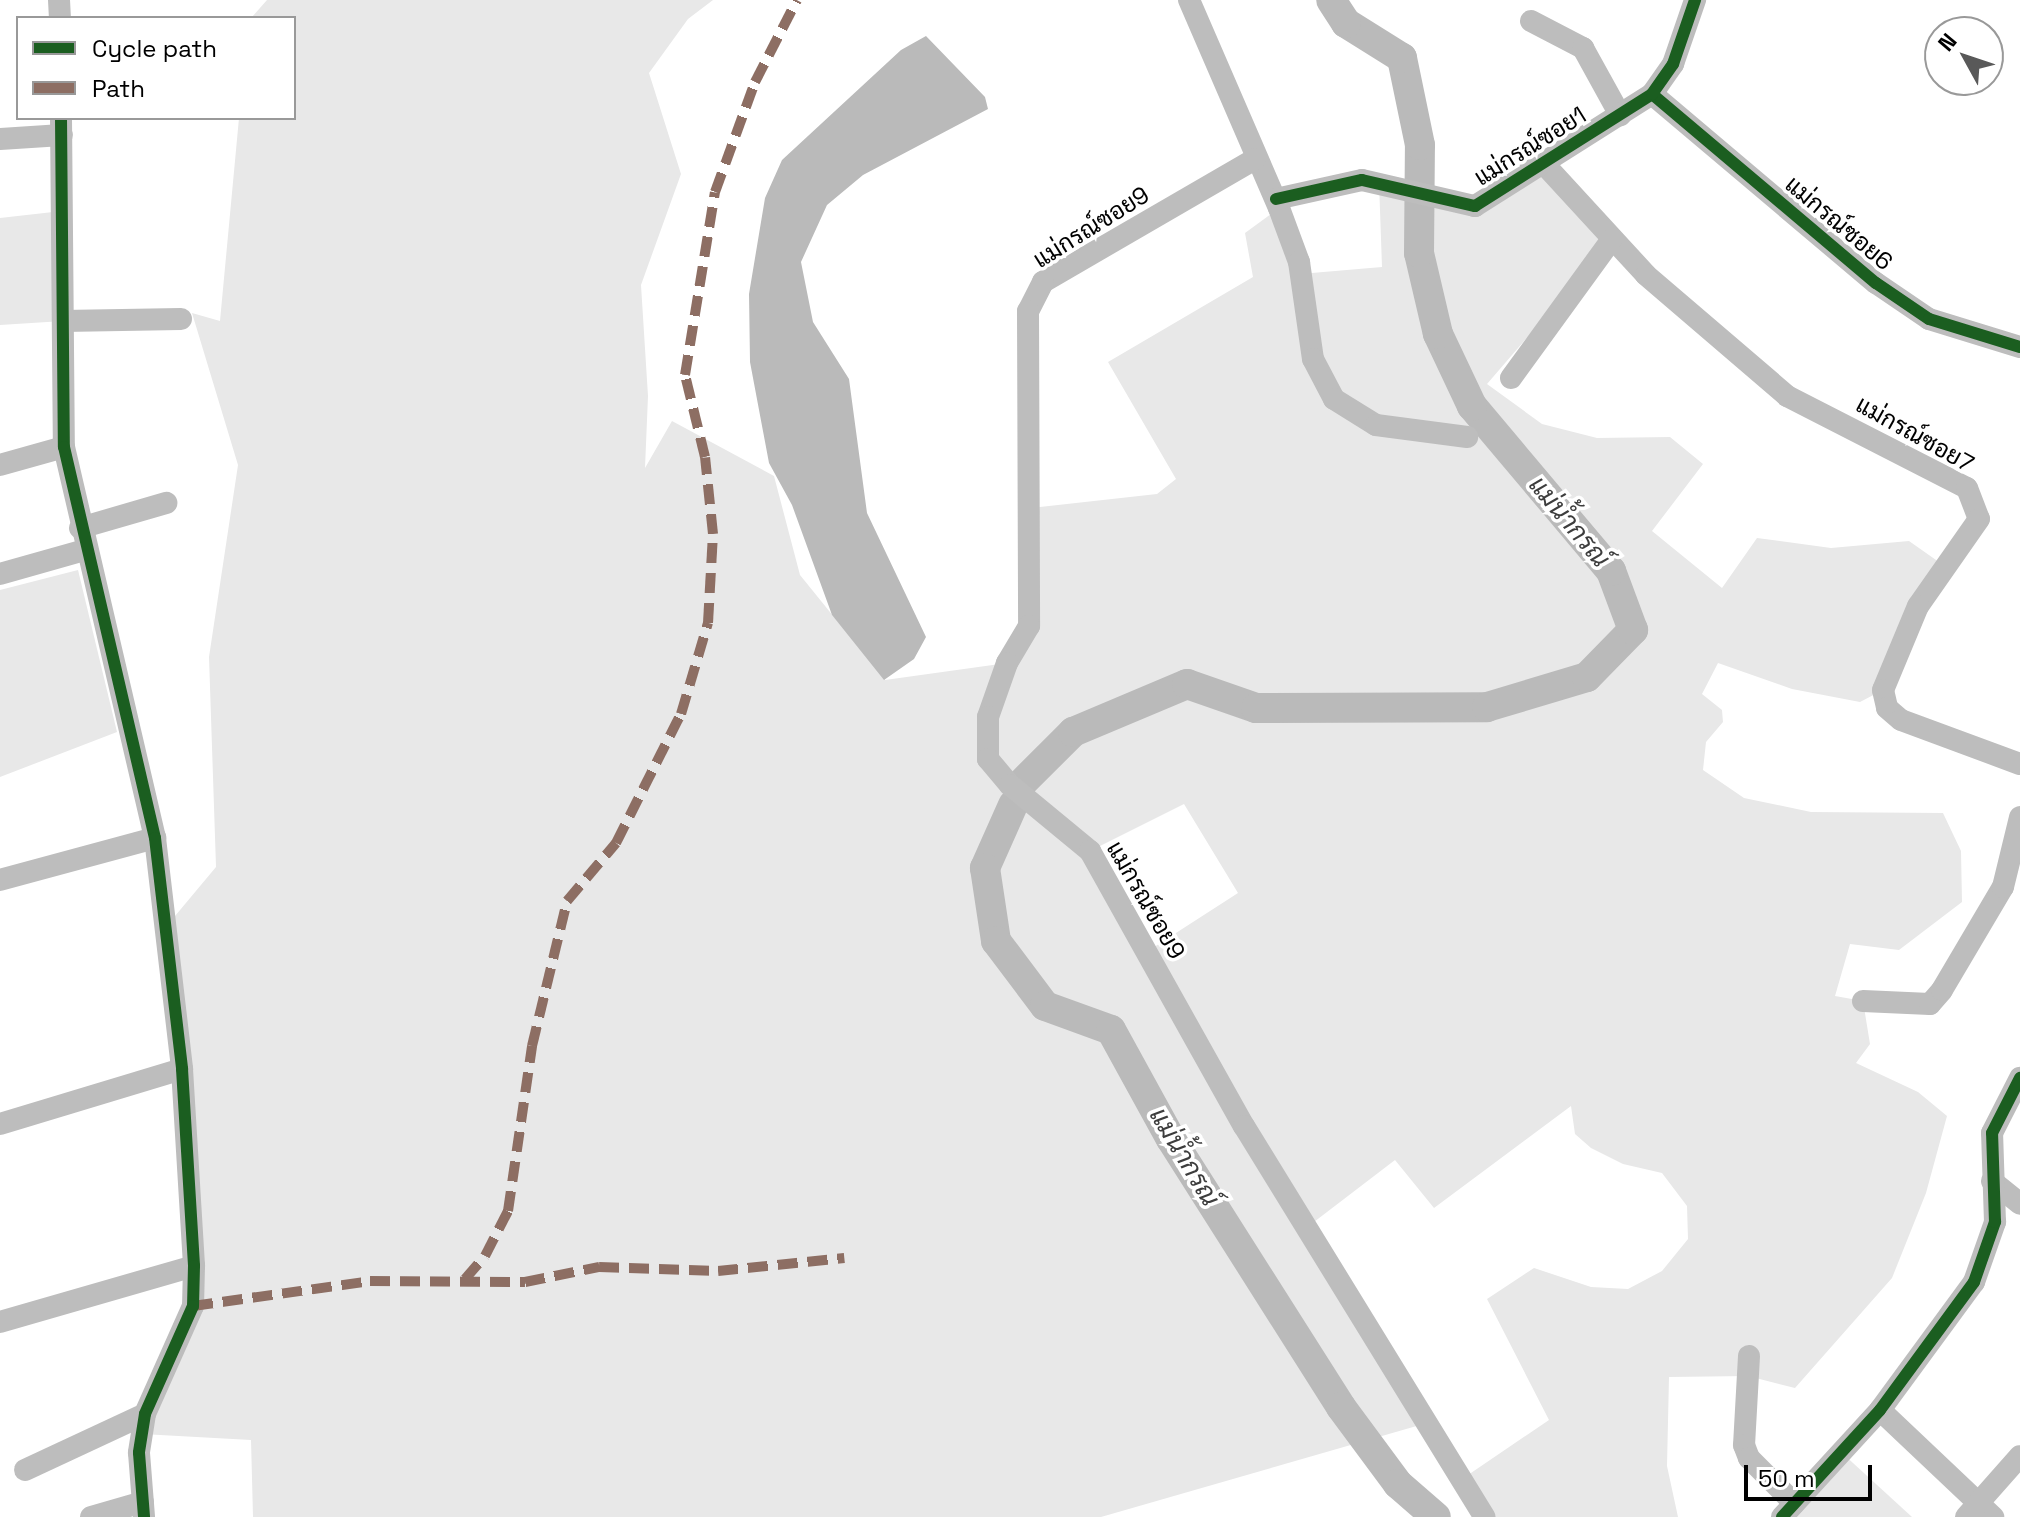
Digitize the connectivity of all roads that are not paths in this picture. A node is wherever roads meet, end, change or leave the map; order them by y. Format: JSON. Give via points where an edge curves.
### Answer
{"nodes":[{"id":1,"x":1189,"y":0,"type":"edge"},
{"id":2,"x":1695,"y":0,"type":"edge"},
{"id":3,"x":1531,"y":21,"type":"dead end"},
{"id":4,"x":1652,"y":94,"type":"junction"},
{"id":5,"x":1620,"y":115,"type":"junction"},
{"id":6,"x":62,"y":126,"type":"edge"},
{"id":7,"x":0,"y":139,"type":"edge"},
{"id":8,"x":1255,"y":159,"type":"junction"},
{"id":9,"x":1545,"y":165,"type":"junction"},
{"id":10,"x":1276,"y":199,"type":"junction"},
{"id":11,"x":1612,"y":239,"type":"junction"},
{"id":12,"x":181,"y":319,"type":"dead end"},
{"id":13,"x":63,"y":321,"type":"junction"},
{"id":14,"x":2020,"y":347,"type":"edge"},
{"id":15,"x":1511,"y":378,"type":"dead end"},
{"id":16,"x":1467,"y":437,"type":"dead end"},
{"id":17,"x":64,"y":447,"type":"junction"},
{"id":18,"x":0,"y":465,"type":"edge"},
{"id":19,"x":166,"y":503,"type":"dead end"},
{"id":20,"x":82,"y":539,"type":"junction"},
{"id":21,"x":0,"y":574,"type":"edge"},
{"id":22,"x":2020,"y":764,"type":"edge"},
{"id":23,"x":2020,"y":817,"type":"edge"},
{"id":24,"x":155,"y":838,"type":"junction"},
{"id":25,"x":0,"y":880,"type":"edge"},
{"id":26,"x":1863,"y":1001,"type":"dead end"},
{"id":27,"x":182,"y":1069,"type":"junction"},
{"id":28,"x":2020,"y":1078,"type":"edge"},
{"id":29,"x":0,"y":1124,"type":"edge"},
{"id":30,"x":1992,"y":1181,"type":"junction"},
{"id":31,"x":2020,"y":1204,"type":"edge"},
{"id":32,"x":194,"y":1266,"type":"junction"},
{"id":33,"x":0,"y":1322,"type":"edge"},
{"id":34,"x":1749,"y":1356,"type":"dead end"},
{"id":35,"x":1880,"y":1410,"type":"junction"},
{"id":36,"x":145,"y":1414,"type":"junction"},
{"id":37,"x":2020,"y":1456,"type":"edge"},
{"id":38,"x":25,"y":1470,"type":"dead end"},
{"id":39,"x":144,"y":1509,"type":"edge"},
{"id":40,"x":1788,"y":1510,"type":"edge"},
{"id":41,"x":1979,"y":1513,"type":"edge"},
{"id":42,"x":91,"y":1517,"type":"edge"},
{"id":43,"x":1485,"y":1517,"type":"edge"}],
"edges":[{"from":1,"to":8,"type":"street"},
{"from":2,"to":4,"type":"street","name":"แม่กรณ์ซอย1","via":[[1673,64]]},
{"from":3,"to":5,"type":"street","via":[[1583,48]]},
{"from":4,"to":5,"type":"street","name":"แม่กรณ์ซอย1"},
{"from":4,"to":14,"type":"street","name":"แม่กรณ์ซอย6","via":[[1876,283],[1929,319]]},
{"from":5,"to":9,"type":"street","name":"แม่กรณ์ซอย1"},
{"from":6,"to":7,"type":"street"},
{"from":6,"to":13,"type":"street"},
{"from":8,"to":10,"type":"street"},
{"from":8,"to":43,"type":"street","name":"แม่กรณ์ซอย9","via":[[1043,282],[1028,311],[1029,626],[1007,663],[988,717],[988,759],[1010,785],[1090,851],[1244,1126]]},
{"from":9,"to":10,"type":"street","name":"แม่กรณ์ซอย1","via":[[1475,206],[1362,180]]},
{"from":9,"to":11,"type":"street","name":"แม่กรณ์ซอย7"},
{"from":10,"to":16,"type":"street","via":[[1299,262],[1313,359],[1334,399],[1376,425]]},
{"from":11,"to":15,"type":"street"},
{"from":11,"to":22,"type":"street","name":"แม่กรณ์ซอย7","via":[[1646,275],[1787,396],[1967,488],[1979,519],[1918,606],[1883,690],[1887,708],[1901,720]]},
{"from":12,"to":13,"type":"street"},
{"from":13,"to":17,"type":"street"},
{"from":17,"to":18,"type":"street"},
{"from":17,"to":20,"type":"street"},
{"from":19,"to":20,"type":"street"},
{"from":20,"to":21,"type":"street"},
{"from":20,"to":24,"type":"street"},
{"from":23,"to":26,"type":"street","via":[[2003,887],[1942,990],[1930,1004]]},
{"from":24,"to":25,"type":"street"},
{"from":24,"to":27,"type":"street"},
{"from":27,"to":29,"type":"street"},
{"from":27,"to":32,"type":"street"},
{"from":28,"to":30,"type":"street","via":[[1992,1133]]},
{"from":30,"to":31,"type":"street"},
{"from":30,"to":35,"type":"street","via":[[1995,1222],[1974,1282]]},
{"from":32,"to":33,"type":"street"},
{"from":32,"to":36,"type":"street","via":[[193,1306]]},
{"from":34,"to":40,"type":"street","via":[[1744,1445]]},
{"from":35,"to":40,"type":"street"},
{"from":35,"to":41,"type":"street"},
{"from":36,"to":38,"type":"street"},
{"from":36,"to":39,"type":"street","via":[[139,1453]]},
{"from":37,"to":41,"type":"street"},
{"from":39,"to":42,"type":"street"}]}
